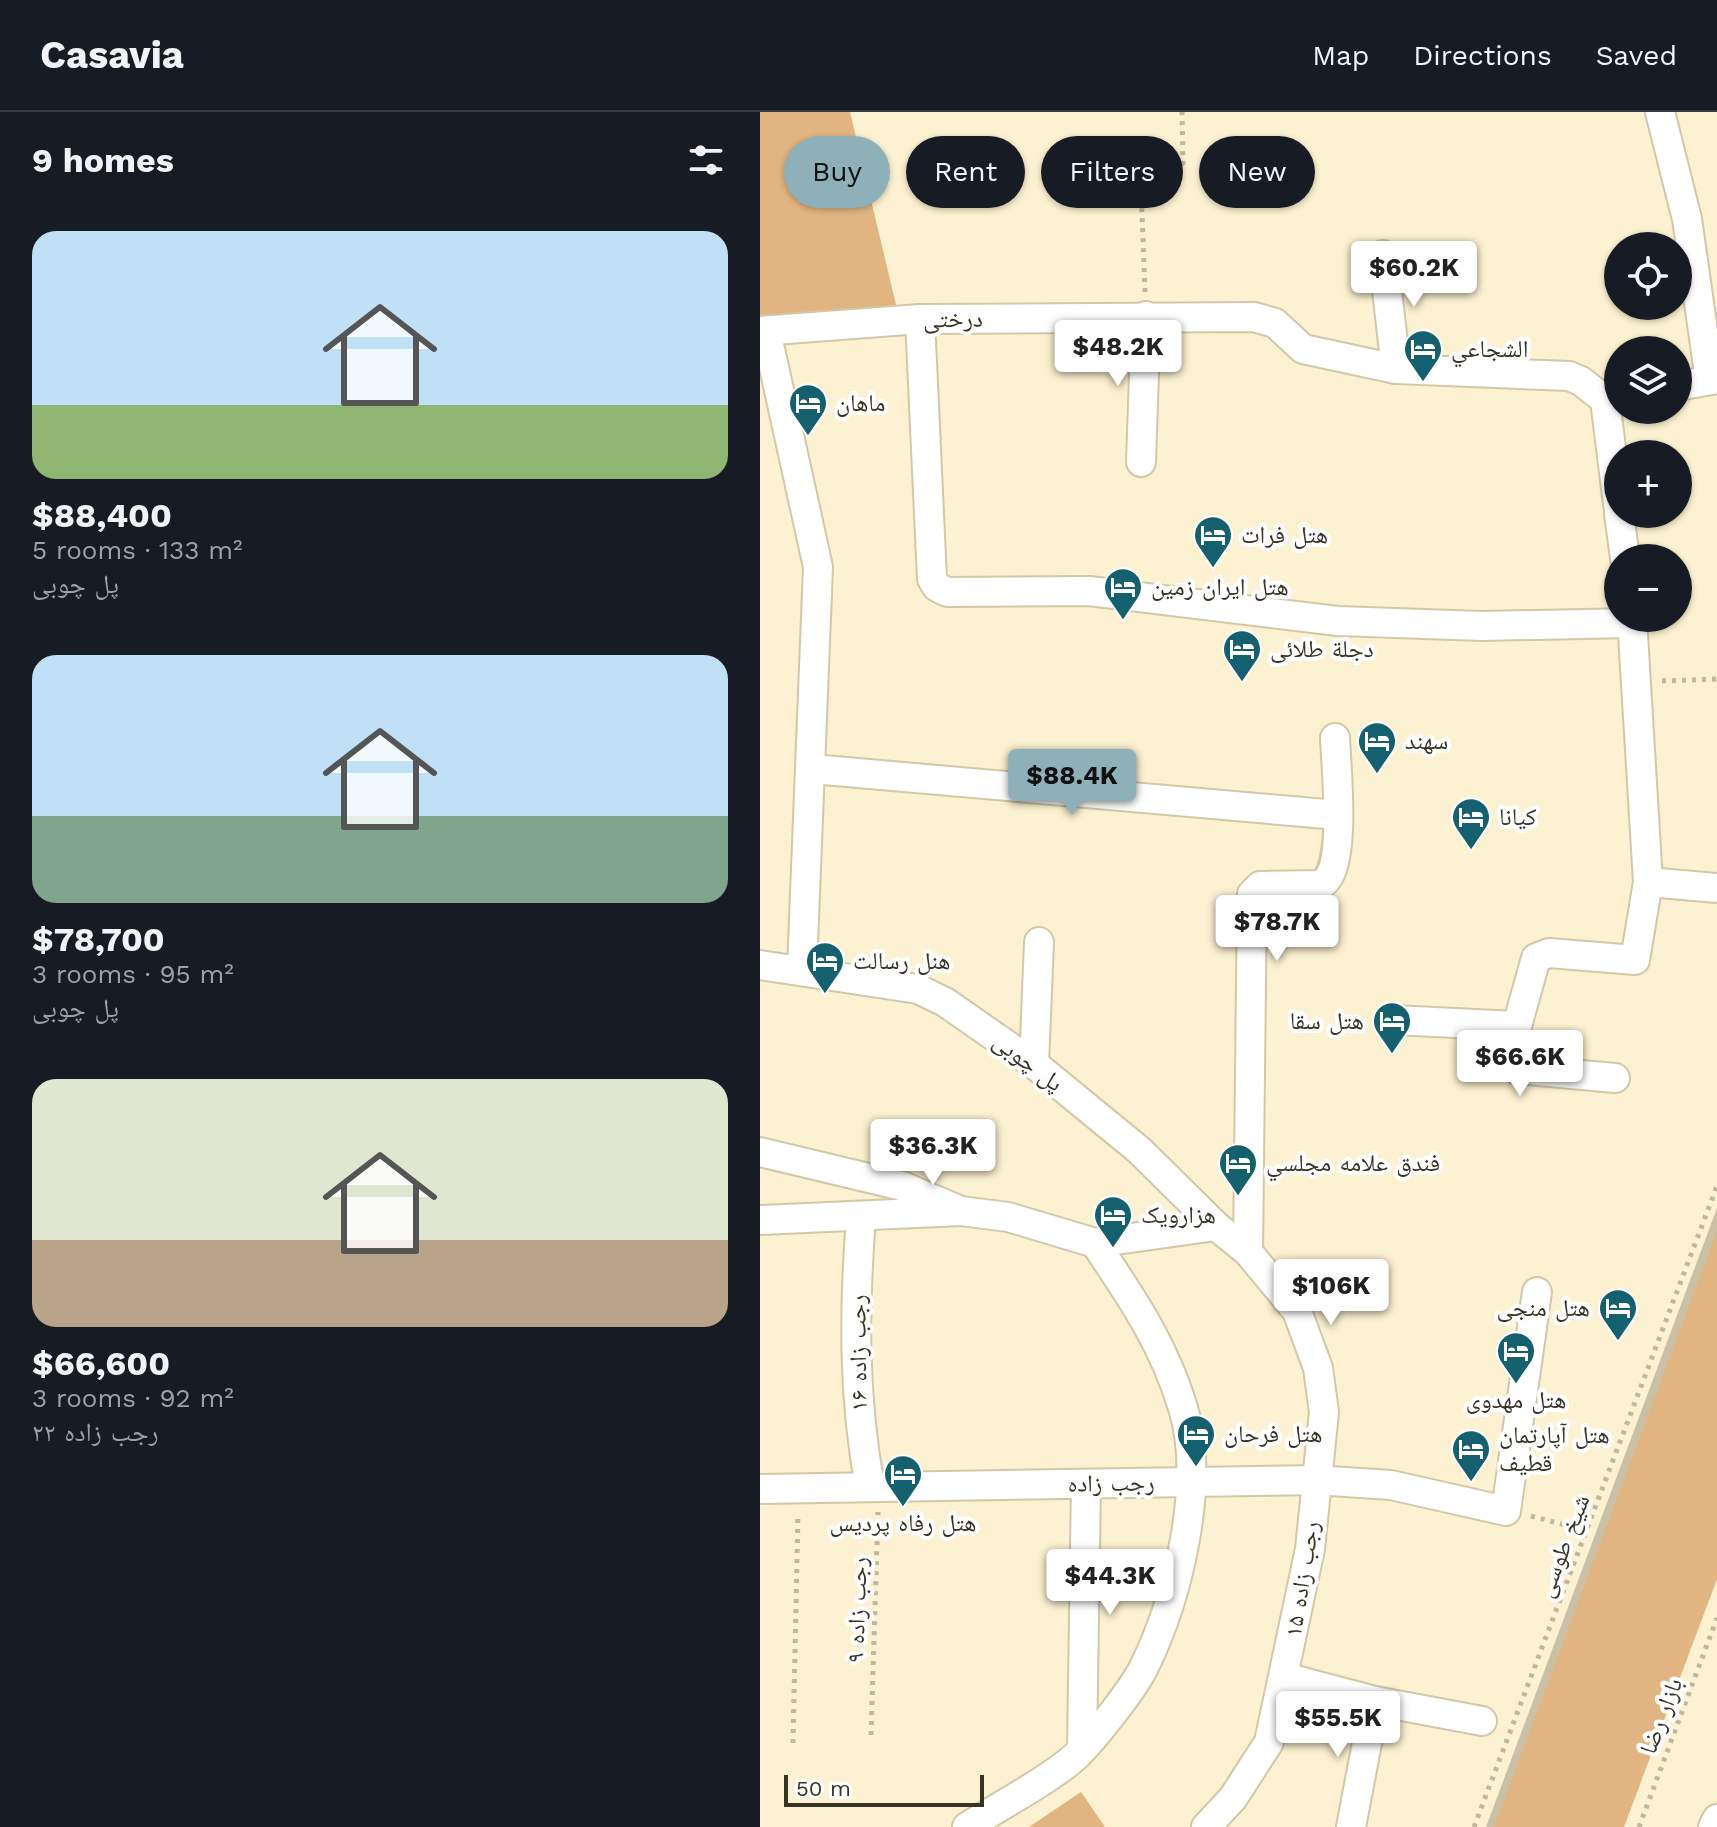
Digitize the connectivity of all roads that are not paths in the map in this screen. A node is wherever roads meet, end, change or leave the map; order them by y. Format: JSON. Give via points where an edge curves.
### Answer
{"nodes":[{"id":1,"x":1660,"y":112,"type":"edge"},
{"id":2,"x":1383,"y":255,"type":"dead end"},
{"id":3,"x":1146,"y":316,"type":"junction"},
{"id":4,"x":920,"y":319,"type":"junction"},
{"id":5,"x":763,"y":331,"type":"edge"},
{"id":6,"x":1396,"y":369,"type":"junction"},
{"id":7,"x":1714,"y":380,"type":"edge"},
{"id":8,"x":1692,"y":384,"type":"edge"},
{"id":9,"x":1604,"y":394,"type":"edge"},
{"id":10,"x":1141,"y":462,"type":"dead end"},
{"id":11,"x":1604,"y":622,"type":"edge"},
{"id":12,"x":1633,"y":632,"type":"edge"},
{"id":13,"x":1335,"y":738,"type":"dead end"},
{"id":14,"x":812,"y":769,"type":"junction"},
{"id":15,"x":1337,"y":815,"type":"junction"},
{"id":16,"x":1648,"y":882,"type":"junction"},
{"id":17,"x":1717,"y":888,"type":"edge"},
{"id":18,"x":1039,"y":942,"type":"dead end"},
{"id":19,"x":760,"y":965,"type":"edge"},
{"id":20,"x":802,"y":969,"type":"junction"},
{"id":21,"x":1393,"y":1020,"type":"dead end"},
{"id":22,"x":1517,"y":1026,"type":"junction"},
{"id":23,"x":1034,"y":1064,"type":"junction"},
{"id":24,"x":1615,"y":1078,"type":"dead end"},
{"id":25,"x":760,"y":1152,"type":"edge"},
{"id":26,"x":961,"y":1211,"type":"junction"},
{"id":27,"x":861,"y":1217,"type":"junction"},
{"id":28,"x":760,"y":1220,"type":"edge"},
{"id":29,"x":1216,"y":1226,"type":"junction"},
{"id":30,"x":1095,"y":1243,"type":"junction"},
{"id":31,"x":1248,"y":1252,"type":"junction"},
{"id":32,"x":1537,"y":1292,"type":"dead end"},
{"id":33,"x":1315,"y":1480,"type":"junction"},
{"id":34,"x":1191,"y":1482,"type":"junction"},
{"id":35,"x":1086,"y":1484,"type":"junction"},
{"id":36,"x":874,"y":1487,"type":"junction"},
{"id":37,"x":760,"y":1489,"type":"edge"},
{"id":38,"x":1284,"y":1677,"type":"junction"},
{"id":39,"x":1375,"y":1701,"type":"junction"},
{"id":40,"x":1482,"y":1721,"type":"dead end"},
{"id":41,"x":1082,"y":1749,"type":"junction"},
{"id":42,"x":1717,"y":1819,"type":"edge"},
{"id":43,"x":967,"y":1827,"type":"edge"},
{"id":44,"x":1206,"y":1827,"type":"edge"},
{"id":45,"x":1351,"y":1827,"type":"edge"},
{"id":46,"x":1713,"y":1827,"type":"edge"}],
"edges":[{"from":1,"to":7,"type":"street","via":[[1687,219]]},
{"from":2,"to":6,"type":"street"},
{"from":3,"to":4,"type":"street","name":"درختی"},
{"from":3,"to":6,"type":"street","name":"درختی","via":[[1265,318],[1303,349]]},
{"from":3,"to":10,"type":"street"},
{"from":4,"to":5,"type":"street","name":"درختی"},
{"from":4,"to":11,"type":"street","via":[[932,579],[947,592],[1089,591],[1338,621],[1482,626]]},
{"from":5,"to":14,"type":"street","via":[[818,567]]},
{"from":6,"to":9,"type":"street","name":"درختی","via":[[1569,376]]},
{"from":7,"to":8,"type":"street"},
{"from":12,"to":16,"type":"street"},
{"from":13,"to":15,"type":"street"},
{"from":14,"to":15,"type":"street"},
{"from":14,"to":20,"type":"street"},
{"from":15,"to":31,"type":"street","via":[[1328,882],[1260,886],[1252,894]]},
{"from":16,"to":17,"type":"street"},
{"from":16,"to":22,"type":"street","via":[[1635,960],[1549,953],[1536,958]]},
{"from":18,"to":23,"type":"street"},
{"from":19,"to":20,"type":"street","name":"پل چوبی"},
{"from":20,"to":23,"type":"street","name":"پل چوبی","via":[[918,989]]},
{"from":21,"to":22,"type":"street"},
{"from":22,"to":24,"type":"street","via":[[1511,1063],[1516,1069]]},
{"from":23,"to":29,"type":"street","name":"پل چوبی","via":[[1139,1150]]},
{"from":25,"to":26,"type":"street","via":[[902,1186]]},
{"from":26,"to":27,"type":"street"},
{"from":26,"to":30,"type":"street","via":[[1008,1217]]},
{"from":27,"to":28,"type":"street"},
{"from":27,"to":36,"type":"street","name":"رجب زاده ۱۶","via":[[854,1310],[859,1428]]},
{"from":29,"to":30,"type":"street"},
{"from":29,"to":31,"type":"street","name":"پل چوبی"},
{"from":30,"to":34,"type":"street","via":[[1154,1332],[1184,1410]]},
{"from":31,"to":33,"type":"street","name":"رجب زاده ۱۵","via":[[1297,1311],[1318,1368],[1324,1412]]},
{"from":32,"to":33,"type":"street","name":"رجب زاده","via":[[1506,1511],[1391,1485]]},
{"from":33,"to":34,"type":"street","name":"رجب زاده"},
{"from":33,"to":38,"type":"street","name":"رجب زاده ۱۵","via":[[1310,1549]]},
{"from":34,"to":35,"type":"street","name":"رجب زاده"},
{"from":34,"to":41,"type":"street","via":[[1190,1521],[1144,1669]]},
{"from":35,"to":36,"type":"street","name":"رجب زاده"},
{"from":35,"to":41,"type":"street"},
{"from":36,"to":37,"type":"street","name":"رجب زاده"},
{"from":38,"to":39,"type":"street"},
{"from":38,"to":44,"type":"street","name":"رجب زاده ۱۵","via":[[1269,1742],[1233,1798]]},
{"from":39,"to":40,"type":"street"},
{"from":39,"to":45,"type":"street"},
{"from":41,"to":43,"type":"street"},
{"from":42,"to":46,"type":"street"}]}
